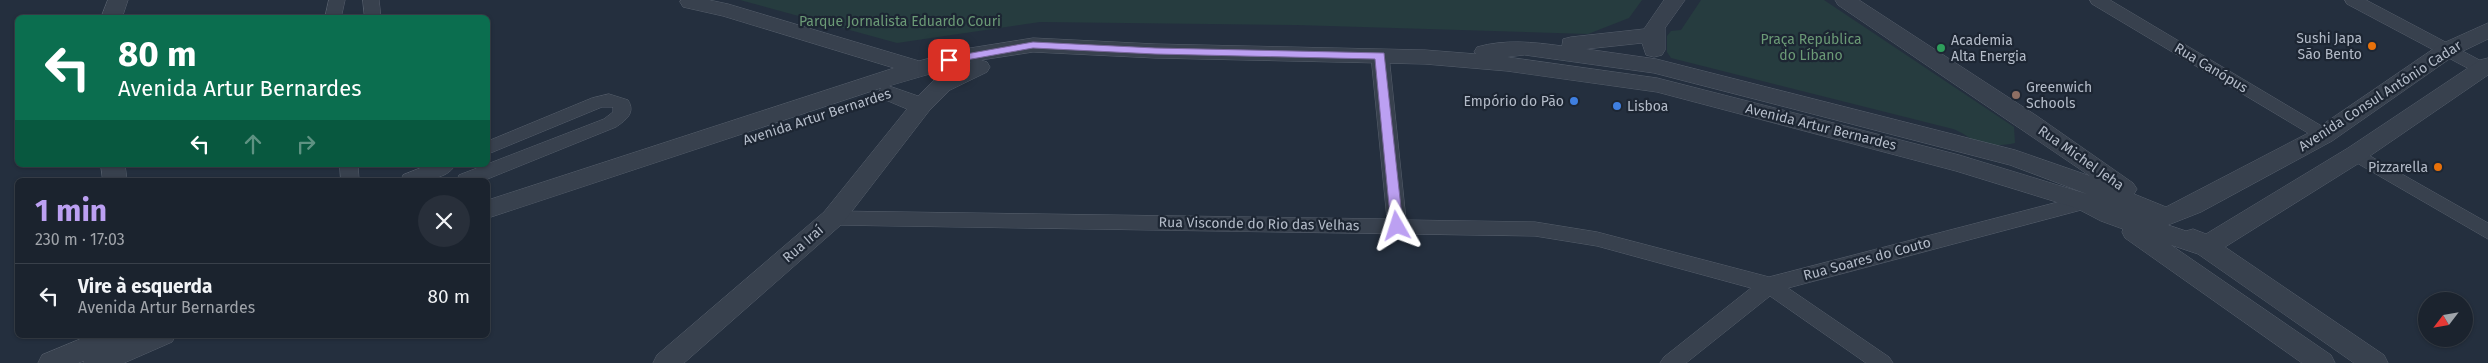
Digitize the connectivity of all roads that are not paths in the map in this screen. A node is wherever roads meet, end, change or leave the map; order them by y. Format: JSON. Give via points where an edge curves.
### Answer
{"nodes":[{"id":1,"x":118,"y":0,"type":"edge"},
{"id":2,"x":337,"y":0,"type":"edge"},
{"id":3,"x":371,"y":0,"type":"edge"},
{"id":4,"x":1675,"y":0,"type":"edge"},
{"id":5,"x":1845,"y":0,"type":"edge"},
{"id":6,"x":2098,"y":0,"type":"edge"},
{"id":7,"x":2352,"y":0,"type":"edge"},
{"id":8,"x":689,"y":1,"type":"edge"},
{"id":9,"x":720,"y":5,"type":"edge"},
{"id":10,"x":112,"y":15,"type":"edge"},
{"id":11,"x":334,"y":15,"type":"edge"},
{"id":12,"x":373,"y":15,"type":"edge"},
{"id":13,"x":2488,"y":30,"type":"edge"},
{"id":14,"x":1651,"y":34,"type":"junction"},
{"id":15,"x":1525,"y":48,"type":"junction"},
{"id":16,"x":856,"y":50,"type":"junction"},
{"id":17,"x":2447,"y":50,"type":"junction"},
{"id":18,"x":1380,"y":56,"type":"junction"},
{"id":19,"x":1425,"y":57,"type":"junction"},
{"id":20,"x":971,"y":62,"type":"junction"},
{"id":21,"x":2484,"y":67,"type":"edge"},
{"id":22,"x":924,"y":74,"type":"junction"},
{"id":23,"x":1656,"y":76,"type":"junction"},
{"id":24,"x":864,"y":86,"type":"junction"},
{"id":25,"x":889,"y":93,"type":"junction"},
{"id":26,"x":921,"y":106,"type":"junction"},
{"id":27,"x":580,"y":109,"type":"junction"},
{"id":28,"x":2029,"y":122,"type":"junction"},
{"id":29,"x":599,"y":127,"type":"junction"},
{"id":30,"x":2324,"y":135,"type":"junction"},
{"id":31,"x":490,"y":147,"type":"edge"},
{"id":32,"x":2356,"y":154,"type":"junction"},
{"id":33,"x":2015,"y":158,"type":"junction"},
{"id":34,"x":1959,"y":163,"type":"junction"},
{"id":35,"x":441,"y":167,"type":"edge"},
{"id":36,"x":415,"y":178,"type":"edge"},
{"id":37,"x":471,"y":178,"type":"edge"},
{"id":38,"x":2085,"y":202,"type":"junction"},
{"id":39,"x":490,"y":208,"type":"edge"},
{"id":40,"x":2110,"y":215,"type":"junction"},
{"id":41,"x":2166,"y":217,"type":"junction"},
{"id":42,"x":832,"y":218,"type":"junction"},
{"id":43,"x":490,"y":225,"type":"edge"},
{"id":44,"x":1397,"y":226,"type":"junction"},
{"id":45,"x":2488,"y":232,"type":"edge"},
{"id":46,"x":2205,"y":247,"type":"junction"},
{"id":47,"x":1770,"y":285,"type":"junction"},
{"id":48,"x":110,"y":338,"type":"edge"},
{"id":49,"x":156,"y":338,"type":"edge"},
{"id":50,"x":51,"y":363,"type":"edge"},
{"id":51,"x":96,"y":363,"type":"edge"},
{"id":52,"x":666,"y":363,"type":"edge"},
{"id":53,"x":1671,"y":363,"type":"edge"},
{"id":54,"x":1882,"y":363,"type":"edge"},
{"id":55,"x":2322,"y":363,"type":"edge"},
{"id":56,"x":2375,"y":363,"type":"edge"}],
"edges":[{"from":1,"to":10,"type":"street"},
{"from":2,"to":11,"type":"street"},
{"from":3,"to":12,"type":"street"},
{"from":4,"to":14,"type":"street"},
{"from":5,"to":28,"type":"street","name":"Rua Michel Jeha"},
{"from":6,"to":30,"type":"street","name":"Rua Canópus"},
{"from":7,"to":17,"type":"street"},
{"from":8,"to":9,"type":"street"},
{"from":9,"to":16,"type":"street"},
{"from":13,"to":17,"type":"street","name":"Avenida Consul Antônio Cadar"},
{"from":14,"to":15,"type":"street","via":[[1607,42]]},
{"from":14,"to":23,"type":"street"},
{"from":15,"to":19,"type":"street","name":"Avenida Artur Bernardes"},
{"from":15,"to":23,"type":"street","name":"Avenida Artur Bernardes"},
{"from":16,"to":22,"type":"street"},
{"from":16,"to":24,"type":"street"},
{"from":17,"to":21,"type":"street"},
{"from":17,"to":30,"type":"street","name":"Avenida Consul Antônio Cadar"},
{"from":18,"to":19,"type":"street","name":"Avenida Artur Bernardes"},
{"from":18,"to":20,"type":"street","name":"Avenida Artur Bernardes","via":[[1155,51]]},
{"from":18,"to":44,"type":"street"},
{"from":19,"to":23,"type":"street","name":"Avenida Artur Bernardes"},
{"from":20,"to":22,"type":"street","name":"Avenida Artur Bernardes"},
{"from":20,"to":26,"type":"street","name":"Rua Iraí"},
{"from":21,"to":32,"type":"street"},
{"from":22,"to":24,"type":"street","name":"Avenida Artur Bernardes"},
{"from":22,"to":25,"type":"street","name":"Avenida Artur Bernardes"},
{"from":22,"to":26,"type":"street"},
{"from":23,"to":33,"type":"street","name":"Avenida Artur Bernardes","via":[[1684,75]]},
{"from":23,"to":34,"type":"street","name":"Avenida Artur Bernardes"},
{"from":24,"to":39,"type":"street","name":"Avenida Artur Bernardes"},
{"from":25,"to":26,"type":"street"},
{"from":25,"to":43,"type":"street","name":"Avenida Artur Bernardes"},
{"from":26,"to":42,"type":"street","name":"Rua Iraí"},
{"from":27,"to":29,"type":"street"},
{"from":27,"to":29,"type":"street","via":[[609,100],[622,104],[622,114]]},
{"from":27,"to":31,"type":"street"},
{"from":28,"to":33,"type":"street","via":[[2039,144],[2035,152]]},
{"from":28,"to":41,"type":"street","name":"Rua Michel Jeha"},
{"from":29,"to":37,"type":"street"},
{"from":30,"to":41,"type":"street","name":"Avenida Consul Antônio Cadar"},
{"from":32,"to":45,"type":"street"},
{"from":32,"to":46,"type":"street"},
{"from":33,"to":34,"type":"street"},
{"from":33,"to":41,"type":"street","name":"Avenida Artur Bernardes","via":[[2089,184]]},
{"from":34,"to":38,"type":"street","name":"Avenida Artur Bernardes"},
{"from":35,"to":36,"type":"street"},
{"from":38,"to":40,"type":"street","name":"Avenida Artur Bernardes"},
{"from":38,"to":47,"type":"street","name":"Rua Soares do Couto"},
{"from":40,"to":46,"type":"street","name":"Avenida Artur Bernardes"},
{"from":40,"to":55,"type":"street"},
{"from":41,"to":46,"type":"street"},
{"from":42,"to":44,"type":"street","name":"Rua Visconde do Rio das Velhas"},
{"from":42,"to":52,"type":"street","name":"Rua Iraí"},
{"from":44,"to":47,"type":"street","name":"Rua Visconde do Rio das Velhas","via":[[1535,229],[1596,239]]},
{"from":46,"to":56,"type":"street"},
{"from":47,"to":53,"type":"street","name":"Rua Soares do Couto"},
{"from":47,"to":54,"type":"street"},
{"from":48,"to":50,"type":"street"},
{"from":49,"to":51,"type":"street"}]}
